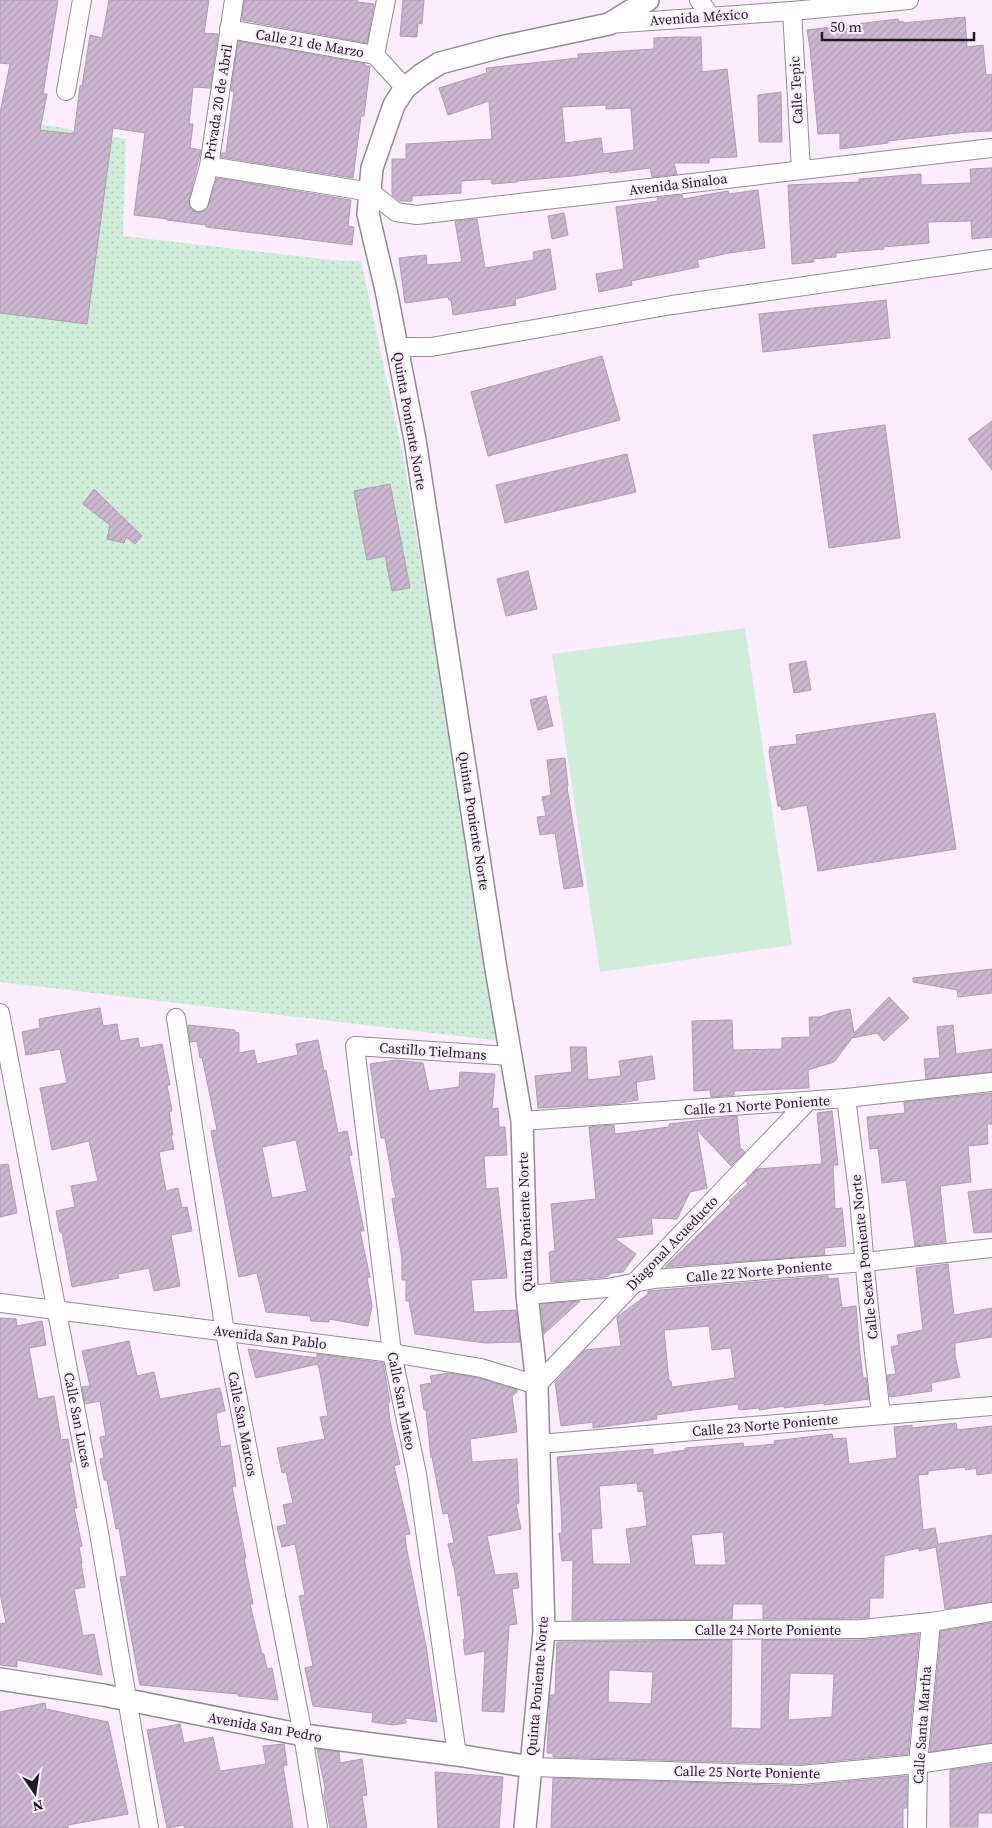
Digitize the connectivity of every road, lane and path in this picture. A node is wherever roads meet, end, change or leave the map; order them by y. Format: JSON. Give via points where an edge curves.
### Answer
{"nodes":[{"id":1,"x":82,"y":0,"type":"edge"},
{"id":2,"x":234,"y":0,"type":"edge"},
{"id":3,"x":386,"y":0,"type":"edge"},
{"id":4,"x":648,"y":0,"type":"edge"},
{"id":5,"x":699,"y":0,"type":"edge"},
{"id":6,"x":909,"y":0,"type":"edge"},
{"id":7,"x":792,"y":11,"type":"junction"},
{"id":8,"x":711,"y":16,"type":"junction"},
{"id":9,"x":608,"y":24,"type":"junction"},
{"id":10,"x":230,"y":29,"type":"junction"},
{"id":11,"x":375,"y":55,"type":"junction"},
{"id":12,"x":405,"y":88,"type":"junction"},
{"id":13,"x":66,"y":91,"type":"dead end"},
{"id":14,"x":992,"y":148,"type":"edge"},
{"id":15,"x":209,"y":166,"type":"junction"},
{"id":16,"x":801,"y":170,"type":"junction"},
{"id":17,"x":371,"y":192,"type":"junction"},
{"id":18,"x":199,"y":202,"type":"dead end"},
{"id":19,"x":992,"y":259,"type":"edge"},
{"id":20,"x":396,"y":348,"type":"junction"},
{"id":21,"x":0,"y":1014,"type":"edge"},
{"id":22,"x":176,"y":1018,"type":"dead end"},
{"id":23,"x":355,"y":1046,"type":"joint"},
{"id":24,"x":511,"y":1056,"type":"junction"},
{"id":25,"x":992,"y":1082,"type":"edge"},
{"id":26,"x":846,"y":1098,"type":"junction"},
{"id":27,"x":808,"y":1101,"type":"junction"},
{"id":28,"x":522,"y":1121,"type":"junction"},
{"id":29,"x":992,"y":1248,"type":"edge"},
{"id":30,"x":865,"y":1262,"type":"junction"},
{"id":31,"x":634,"y":1283,"type":"junction"},
{"id":32,"x":527,"y":1295,"type":"junction"},
{"id":33,"x":0,"y":1303,"type":"edge"},
{"id":34,"x":57,"y":1310,"type":"junction"},
{"id":35,"x":225,"y":1332,"type":"junction"},
{"id":36,"x":392,"y":1353,"type":"junction"},
{"id":37,"x":537,"y":1385,"type":"junction"},
{"id":38,"x":992,"y":1406,"type":"edge"},
{"id":39,"x":881,"y":1415,"type":"junction"},
{"id":40,"x":539,"y":1444,"type":"junction"},
{"id":41,"x":992,"y":1612,"type":"edge"},
{"id":42,"x":931,"y":1622,"type":"junction"},
{"id":43,"x":544,"y":1631,"type":"junction"},
{"id":44,"x":0,"y":1679,"type":"edge"},
{"id":45,"x":128,"y":1700,"type":"junction"},
{"id":46,"x":303,"y":1735,"type":"junction"},
{"id":47,"x":992,"y":1753,"type":"edge"},
{"id":48,"x":457,"y":1754,"type":"junction"},
{"id":49,"x":918,"y":1764,"type":"junction"},
{"id":50,"x":530,"y":1767,"type":"junction"},
{"id":51,"x":149,"y":1828,"type":"edge"},
{"id":52,"x":318,"y":1828,"type":"edge"},
{"id":53,"x":525,"y":1828,"type":"edge"},
{"id":54,"x":917,"y":1828,"type":"edge"}],
"edges":[{"from":1,"to":13,"type":"street"},
{"from":2,"to":10,"type":"street","name":"Privada 20 de Abril"},
{"from":3,"to":11,"type":"street"},
{"from":4,"to":9,"type":"street","name":"Quinta Poniente Norte"},
{"from":5,"to":8,"type":"street"},
{"from":6,"to":7,"type":"street","name":"Avenida México"},
{"from":7,"to":8,"type":"street","name":"Avenida México"},
{"from":7,"to":16,"type":"street","name":"Calle Tepic"},
{"from":8,"to":9,"type":"street","name":"Avenida México"},
{"from":9,"to":12,"type":"street","name":"Quinta Poniente Norte","via":[[440,63]]},
{"from":10,"to":11,"type":"street","name":"Calle 21 de Marzo"},
{"from":10,"to":15,"type":"street","name":"Privada 20 de Abril"},
{"from":11,"to":12,"type":"street","name":"Calle 21 de Marzo"},
{"from":12,"to":17,"type":"street","name":"Quinta Poniente Norte","via":[[394,105],[372,168]]},
{"from":14,"to":16,"type":"street","name":"Avenida Sinaloa"},
{"from":15,"to":17,"type":"street"},
{"from":15,"to":18,"type":"street","name":"Privada 20 de Abril"},
{"from":16,"to":17,"type":"street","name":"Avenida Sinaloa","via":[[417,215],[396,212]]},
{"from":17,"to":20,"type":"street","name":"Quinta Poniente Norte","via":[[368,214]]},
{"from":19,"to":20,"type":"street","via":[[672,305],[431,347]]},
{"from":20,"to":24,"type":"street","name":"Quinta Poniente Norte","via":[[415,440]]},
{"from":21,"to":34,"type":"street","name":"Calle San Lucas"},
{"from":22,"to":35,"type":"street","name":"Calle San Marcos"},
{"from":23,"to":24,"type":"street","name":"Castillo Tielmans"},
{"from":23,"to":36,"type":"street","name":"Calle San Mateo"},
{"from":24,"to":28,"type":"street","name":"Quinta Poniente Norte"},
{"from":25,"to":26,"type":"street","name":"Calle 21 Norte Poniente"},
{"from":26,"to":27,"type":"street","name":"Calle 21 Norte Poniente"},
{"from":26,"to":30,"type":"street","name":"Calle Sexta Poniente Norte"},
{"from":27,"to":28,"type":"street","name":"Calle 21 Norte Poniente"},
{"from":27,"to":31,"type":"street","name":"Diagonal Acueducto"},
{"from":28,"to":32,"type":"street","name":"Quinta Poniente Norte"},
{"from":29,"to":30,"type":"street","name":"Calle 22 Norte Poniente"},
{"from":30,"to":31,"type":"street","name":"Calle 22 Norte Poniente"},
{"from":30,"to":39,"type":"street","name":"Calle Sexta Poniente Norte"},
{"from":31,"to":32,"type":"street","name":"Calle 22 Norte Poniente"},
{"from":31,"to":37,"type":"street","name":"Diagonal Acueducto"},
{"from":32,"to":37,"type":"street","name":"Quinta Poniente Norte"},
{"from":33,"to":34,"type":"street","name":"Avenida San Pablo"},
{"from":34,"to":35,"type":"street","name":"Avenida San Pablo"},
{"from":34,"to":45,"type":"street","name":"Calle San Lucas"},
{"from":35,"to":36,"type":"street","name":"Avenida San Pablo"},
{"from":35,"to":46,"type":"street","name":"Calle San Marcos"},
{"from":36,"to":37,"type":"street","name":"Avenida San Pablo","via":[[481,1368]]},
{"from":36,"to":48,"type":"street","name":"Calle San Mateo","via":[[417,1474]]},
{"from":37,"to":40,"type":"street","name":"Quinta Poniente Norte"},
{"from":38,"to":39,"type":"street","name":"Calle 23 Norte Poniente"},
{"from":39,"to":40,"type":"street","name":"Calle 23 Norte Poniente"},
{"from":40,"to":43,"type":"street","name":"Quinta Poniente Norte"},
{"from":41,"to":42,"type":"street","name":"Calle 24 Norte Poniente"},
{"from":42,"to":43,"type":"street","name":"Calle 24 Norte Poniente","via":[[862,1629]]},
{"from":42,"to":49,"type":"street","name":"Calle Santa Martha"},
{"from":43,"to":50,"type":"street","name":"Quinta Poniente Norte"},
{"from":44,"to":45,"type":"street","name":"Avenida San Pedro"},
{"from":45,"to":46,"type":"street","name":"Avenida San Pedro"},
{"from":45,"to":51,"type":"street","name":"Calle San Lucas"},
{"from":46,"to":48,"type":"street","name":"Avenida San Pedro"},
{"from":46,"to":52,"type":"street","name":"Calle San Marcos"},
{"from":47,"to":49,"type":"street","name":"Calle 25 Norte Poniente"},
{"from":48,"to":50,"type":"street","name":"Avenida San Pedro"},
{"from":49,"to":50,"type":"street","name":"Calle 25 Norte Poniente","via":[[801,1775]]},
{"from":49,"to":54,"type":"street","name":"Calle Santa Martha"},
{"from":50,"to":53,"type":"street","name":"Quinta Poniente Norte"}]}
